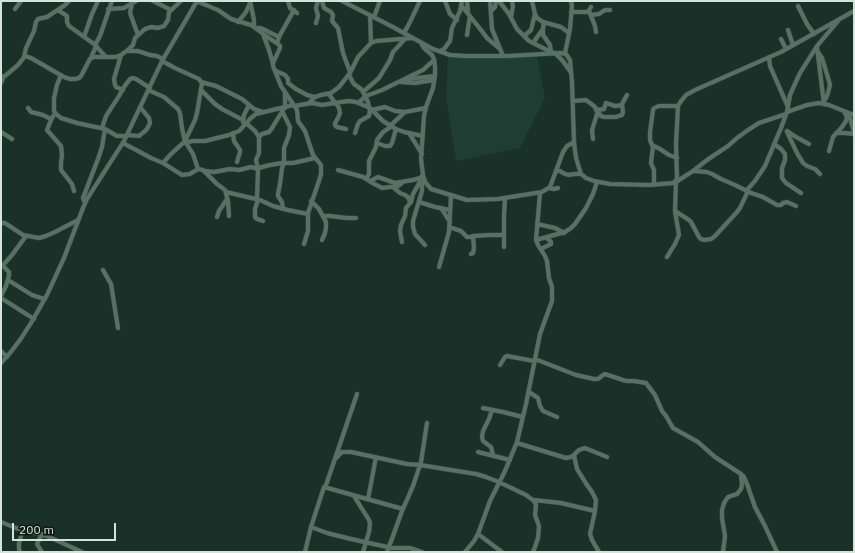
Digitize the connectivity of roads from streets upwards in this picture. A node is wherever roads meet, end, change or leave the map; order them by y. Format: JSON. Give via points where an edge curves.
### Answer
{"nodes":[{"id":1,"x":21,"y":1,"type":"edge"},
{"id":2,"x":70,"y":1,"type":"edge"},
{"id":3,"x":98,"y":1,"type":"edge"},
{"id":4,"x":112,"y":1,"type":"edge"},
{"id":5,"x":153,"y":1,"type":"edge"},
{"id":6,"x":181,"y":1,"type":"edge"},
{"id":7,"x":196,"y":1,"type":"edge"},
{"id":8,"x":288,"y":1,"type":"edge"},
{"id":9,"x":318,"y":1,"type":"edge"},
{"id":10,"x":322,"y":1,"type":"edge"},
{"id":11,"x":342,"y":1,"type":"edge"},
{"id":12,"x":380,"y":1,"type":"edge"},
{"id":13,"x":420,"y":1,"type":"edge"},
{"id":14,"x":445,"y":1,"type":"edge"},
{"id":15,"x":467,"y":1,"type":"edge"},
{"id":16,"x":490,"y":1,"type":"edge"},
{"id":17,"x":496,"y":1,"type":"edge"},
{"id":18,"x":499,"y":1,"type":"edge"},
{"id":19,"x":512,"y":1,"type":"edge"},
{"id":20,"x":571,"y":1,"type":"edge"},
{"id":21,"x":134,"y":2,"type":"edge"},
{"id":22,"x":250,"y":2,"type":"edge"},
{"id":23,"x":461,"y":2,"type":"edge"},
{"id":24,"x":533,"y":2,"type":"edge"},
{"id":25,"x":203,"y":3,"type":"edge"},
{"id":26,"x":798,"y":6,"type":"dead end"},
{"id":27,"x":15,"y":8,"type":"dead end"},
{"id":28,"x":108,"y":9,"type":"junction"},
{"id":29,"x":58,"y":10,"type":"junction"},
{"id":30,"x":171,"y":10,"type":"junction"},
{"id":31,"x":610,"y":10,"type":"dead end"},
{"id":32,"x":491,"y":11,"type":"junction"},
{"id":33,"x":591,"y":11,"type":"junction"},
{"id":34,"x":854,"y":11,"type":"edge"},
{"id":35,"x":571,"y":12,"type":"junction"},
{"id":36,"x":469,"y":14,"type":"junction"},
{"id":37,"x":535,"y":14,"type":"junction"},
{"id":38,"x":372,"y":16,"type":"junction"},
{"id":39,"x":511,"y":18,"type":"junction"},
{"id":40,"x":457,"y":20,"type":"junction"},
{"id":41,"x":839,"y":20,"type":"junction"},
{"id":42,"x":238,"y":22,"type":"junction"},
{"id":43,"x":544,"y":22,"type":"junction"},
{"id":44,"x":316,"y":23,"type":"dead end"},
{"id":45,"x":255,"y":28,"type":"junction"},
{"id":46,"x":543,"y":29,"type":"junction"},
{"id":47,"x":788,"y":30,"type":"dead end"},
{"id":48,"x":596,"y":32,"type":"dead end"},
{"id":49,"x":404,"y":33,"type":"junction"},
{"id":50,"x":569,"y":33,"type":"junction"},
{"id":51,"x":263,"y":34,"type":"junction"},
{"id":52,"x":814,"y":34,"type":"junction"},
{"id":53,"x":138,"y":35,"type":"junction"},
{"id":54,"x":467,"y":35,"type":"dead end"},
{"id":55,"x":524,"y":36,"type":"junction"},
{"id":56,"x":84,"y":37,"type":"junction"},
{"id":57,"x":279,"y":37,"type":"junction"},
{"id":58,"x":413,"y":38,"type":"junction"},
{"id":59,"x":405,"y":39,"type":"junction"},
{"id":60,"x":781,"y":39,"type":"dead end"},
{"id":61,"x":135,"y":41,"type":"junction"},
{"id":62,"x":420,"y":42,"type":"junction"},
{"id":63,"x":277,"y":43,"type":"junction"},
{"id":64,"x":371,"y":43,"type":"junction"},
{"id":65,"x":533,"y":43,"type":"junction"},
{"id":66,"x":96,"y":45,"type":"junction"},
{"id":67,"x":793,"y":45,"type":"junction"},
{"id":68,"x":817,"y":46,"type":"junction"},
{"id":69,"x":500,"y":49,"type":"junction"},
{"id":70,"x":786,"y":49,"type":"junction"},
{"id":71,"x":127,"y":51,"type":"junction"},
{"id":72,"x":817,"y":51,"type":"junction"},
{"id":73,"x":140,"y":52,"type":"junction"},
{"id":74,"x":440,"y":52,"type":"junction"},
{"id":75,"x":553,"y":53,"type":"junction"},
{"id":76,"x":565,"y":53,"type":"junction"},
{"id":77,"x":121,"y":55,"type":"junction"},
{"id":78,"x":503,"y":56,"type":"junction"},
{"id":79,"x":24,"y":57,"type":"junction"},
{"id":80,"x":106,"y":57,"type":"junction"},
{"id":81,"x":769,"y":57,"type":"junction"},
{"id":82,"x":91,"y":58,"type":"junction"},
{"id":83,"x":163,"y":60,"type":"junction"},
{"id":84,"x":434,"y":60,"type":"junction"},
{"id":85,"x":274,"y":66,"type":"junction"},
{"id":86,"x":276,"y":71,"type":"junction"},
{"id":87,"x":571,"y":71,"type":"junction"},
{"id":88,"x":349,"y":73,"type":"junction"},
{"id":89,"x":61,"y":75,"type":"junction"},
{"id":90,"x":2,"y":77,"type":"edge"},
{"id":91,"x":434,"y":78,"type":"junction"},
{"id":92,"x":406,"y":79,"type":"junction"},
{"id":93,"x":201,"y":82,"type":"junction"},
{"id":94,"x":399,"y":82,"type":"junction"},
{"id":95,"x":1,"y":83,"type":"edge"},
{"id":96,"x":149,"y":89,"type":"junction"},
{"id":97,"x":122,"y":90,"type":"junction"},
{"id":98,"x":201,"y":90,"type":"junction"},
{"id":99,"x":285,"y":93,"type":"junction"},
{"id":100,"x":329,"y":94,"type":"junction"},
{"id":101,"x":364,"y":94,"type":"junction"},
{"id":102,"x":627,"y":95,"type":"dead end"},
{"id":103,"x":314,"y":97,"type":"junction"},
{"id":104,"x":573,"y":101,"type":"junction"},
{"id":105,"x":824,"y":102,"type":"junction"},
{"id":106,"x":308,"y":103,"type":"junction"},
{"id":107,"x":335,"y":103,"type":"junction"},
{"id":108,"x":358,"y":103,"type":"junction"},
{"id":109,"x":249,"y":105,"type":"junction"},
{"id":110,"x":622,"y":105,"type":"junction"},
{"id":111,"x":294,"y":106,"type":"junction"},
{"id":112,"x":678,"y":106,"type":"junction"},
{"id":113,"x":140,"y":107,"type":"junction"},
{"id":114,"x":28,"y":108,"type":"dead end"},
{"id":115,"x":426,"y":108,"type":"junction"},
{"id":116,"x":284,"y":109,"type":"junction"},
{"id":117,"x":371,"y":109,"type":"junction"},
{"id":118,"x":597,"y":111,"type":"junction"},
{"id":119,"x":787,"y":111,"type":"junction"},
{"id":120,"x":263,"y":112,"type":"junction"},
{"id":121,"x":405,"y":112,"type":"junction"},
{"id":122,"x":55,"y":113,"type":"junction"},
{"id":123,"x":845,"y":113,"type":"junction"},
{"id":124,"x":854,"y":115,"type":"edge"},
{"id":125,"x":252,"y":118,"type":"junction"},
{"id":126,"x":51,"y":119,"type":"junction"},
{"id":127,"x":298,"y":119,"type":"junction"},
{"id":128,"x":244,"y":123,"type":"junction"},
{"id":129,"x":782,"y":124,"type":"junction"},
{"id":130,"x":290,"y":127,"type":"junction"},
{"id":131,"x":394,"y":127,"type":"junction"},
{"id":132,"x":104,"y":129,"type":"junction"},
{"id":133,"x":346,"y":129,"type":"dead end"},
{"id":134,"x":254,"y":130,"type":"junction"},
{"id":135,"x":1,"y":132,"type":"edge"},
{"id":136,"x":787,"y":132,"type":"junction"},
{"id":137,"x":233,"y":133,"type":"junction"},
{"id":138,"x":355,"y":133,"type":"dead end"},
{"id":139,"x":409,"y":133,"type":"junction"},
{"id":140,"x":836,"y":133,"type":"junction"},
{"id":141,"x":852,"y":133,"type":"edge"},
{"id":142,"x":127,"y":136,"type":"junction"},
{"id":143,"x":423,"y":136,"type":"junction"},
{"id":144,"x":259,"y":137,"type":"junction"},
{"id":145,"x":854,"y":138,"type":"edge"},
{"id":146,"x":12,"y":139,"type":"dead end"},
{"id":147,"x":593,"y":139,"type":"dead end"},
{"id":148,"x":186,"y":142,"type":"junction"},
{"id":149,"x":574,"y":142,"type":"junction"},
{"id":150,"x":123,"y":143,"type":"junction"},
{"id":151,"x":376,"y":144,"type":"junction"},
{"id":152,"x":774,"y":144,"type":"junction"},
{"id":153,"x":809,"y":144,"type":"dead end"},
{"id":154,"x":653,"y":146,"type":"junction"},
{"id":155,"x":829,"y":151,"type":"dead end"},
{"id":156,"x":422,"y":155,"type":"junction"},
{"id":157,"x":316,"y":158,"type":"junction"},
{"id":158,"x":677,"y":158,"type":"junction"},
{"id":159,"x":237,"y":162,"type":"dead end"},
{"id":160,"x":163,"y":163,"type":"junction"},
{"id":161,"x":284,"y":163,"type":"junction"},
{"id":162,"x":258,"y":168,"type":"junction"},
{"id":163,"x":201,"y":170,"type":"junction"},
{"id":164,"x":338,"y":170,"type":"dead end"},
{"id":165,"x":556,"y":171,"type":"junction"},
{"id":166,"x":693,"y":171,"type":"junction"},
{"id":167,"x":216,"y":172,"type":"junction"},
{"id":168,"x":581,"y":174,"type":"junction"},
{"id":169,"x":820,"y":174,"type":"dead end"},
{"id":170,"x":211,"y":177,"type":"junction"},
{"id":171,"x":422,"y":177,"type":"junction"},
{"id":172,"x":368,"y":180,"type":"junction"},
{"id":173,"x":676,"y":181,"type":"junction"},
{"id":174,"x":403,"y":182,"type":"junction"},
{"id":175,"x":598,"y":182,"type":"junction"},
{"id":176,"x":654,"y":185,"type":"junction"},
{"id":177,"x":393,"y":187,"type":"junction"},
{"id":178,"x":549,"y":188,"type":"junction"},
{"id":179,"x":558,"y":188,"type":"dead end"},
{"id":180,"x":74,"y":191,"type":"dead end"},
{"id":181,"x":747,"y":191,"type":"junction"},
{"id":182,"x":226,"y":192,"type":"junction"},
{"id":183,"x":540,"y":193,"type":"junction"},
{"id":184,"x":801,"y":193,"type":"dead end"},
{"id":185,"x":451,"y":196,"type":"junction"},
{"id":186,"x":228,"y":198,"type":"junction"},
{"id":187,"x":505,"y":198,"type":"junction"},
{"id":188,"x":257,"y":199,"type":"junction"},
{"id":189,"x":311,"y":201,"type":"junction"},
{"id":190,"x":410,"y":202,"type":"junction"},
{"id":191,"x":419,"y":202,"type":"junction"},
{"id":192,"x":85,"y":203,"type":"junction"},
{"id":193,"x":796,"y":206,"type":"dead end"},
{"id":194,"x":441,"y":208,"type":"junction"},
{"id":195,"x":283,"y":209,"type":"junction"},
{"id":196,"x":450,"y":210,"type":"junction"},
{"id":197,"x":675,"y":211,"type":"junction"},
{"id":198,"x":308,"y":214,"type":"junction"},
{"id":199,"x":229,"y":216,"type":"dead end"},
{"id":200,"x":323,"y":216,"type":"junction"},
{"id":201,"x":217,"y":217,"type":"dead end"},
{"id":202,"x":356,"y":218,"type":"dead end"},
{"id":203,"x":78,"y":220,"type":"junction"},
{"id":204,"x":264,"y":221,"type":"dead end"},
{"id":205,"x":1,"y":222,"type":"edge"},
{"id":206,"x":537,"y":224,"type":"junction"},
{"id":207,"x":450,"y":225,"type":"junction"},
{"id":208,"x":564,"y":232,"type":"junction"},
{"id":209,"x":504,"y":235,"type":"junction"},
{"id":210,"x":26,"y":236,"type":"junction"},
{"id":211,"x":473,"y":236,"type":"junction"},
{"id":212,"x":547,"y":238,"type":"junction"},
{"id":213,"x":322,"y":240,"type":"dead end"},
{"id":214,"x":536,"y":240,"type":"junction"},
{"id":215,"x":402,"y":242,"type":"dead end"},
{"id":216,"x":304,"y":244,"type":"dead end"},
{"id":217,"x":424,"y":245,"type":"dead end"},
{"id":218,"x":504,"y":247,"type":"dead end"},
{"id":219,"x":541,"y":249,"type":"junction"},
{"id":220,"x":471,"y":254,"type":"dead end"},
{"id":221,"x":667,"y":257,"type":"dead end"},
{"id":222,"x":439,"y":267,"type":"dead end"},
{"id":223,"x":2,"y":268,"type":"edge"},
{"id":224,"x":103,"y":270,"type":"dead end"},
{"id":225,"x":8,"y":280,"type":"junction"},
{"id":226,"x":1,"y":297,"type":"edge"},
{"id":227,"x":44,"y":300,"type":"junction"},
{"id":228,"x":34,"y":319,"type":"junction"},
{"id":229,"x":118,"y":328,"type":"dead end"},
{"id":230,"x":1,"y":351,"type":"edge"},
{"id":231,"x":7,"y":357,"type":"junction"},
{"id":232,"x":534,"y":360,"type":"junction"},
{"id":233,"x":1,"y":363,"type":"edge"},
{"id":234,"x":500,"y":365,"type":"dead end"},
{"id":235,"x":528,"y":392,"type":"junction"},
{"id":236,"x":357,"y":394,"type":"dead end"},
{"id":237,"x":483,"y":408,"type":"dead end"},
{"id":238,"x":492,"y":410,"type":"junction"},
{"id":239,"x":523,"y":417,"type":"junction"},
{"id":240,"x":557,"y":417,"type":"dead end"},
{"id":241,"x":427,"y":423,"type":"dead end"},
{"id":242,"x":517,"y":443,"type":"junction"},
{"id":243,"x":478,"y":452,"type":"dead end"},
{"id":244,"x":494,"y":455,"type":"junction"},
{"id":245,"x":574,"y":455,"type":"junction"},
{"id":246,"x":376,"y":457,"type":"junction"},
{"id":247,"x":336,"y":458,"type":"junction"},
{"id":248,"x":607,"y":458,"type":"dead end"},
{"id":249,"x":510,"y":460,"type":"junction"},
{"id":250,"x":420,"y":465,"type":"junction"},
{"id":251,"x":741,"y":474,"type":"junction"},
{"id":252,"x":499,"y":482,"type":"junction"},
{"id":253,"x":325,"y":488,"type":"junction"},
{"id":254,"x":354,"y":496,"type":"junction"},
{"id":255,"x":368,"y":499,"type":"junction"},
{"id":256,"x":533,"y":500,"type":"junction"},
{"id":257,"x":403,"y":509,"type":"junction"},
{"id":258,"x":595,"y":511,"type":"junction"},
{"id":259,"x":1,"y":522,"type":"edge"},
{"id":260,"x":311,"y":527,"type":"junction"},
{"id":261,"x":23,"y":529,"type":"junction"},
{"id":262,"x":42,"y":534,"type":"junction"},
{"id":263,"x":478,"y":534,"type":"junction"},
{"id":264,"x":366,"y":542,"type":"junction"},
{"id":265,"x":389,"y":547,"type":"junction"},
{"id":266,"x":402,"y":550,"type":"edge"},
{"id":267,"x":20,"y":552,"type":"edge"},
{"id":268,"x":42,"y":552,"type":"edge"},
{"id":269,"x":82,"y":552,"type":"edge"},
{"id":270,"x":305,"y":552,"type":"edge"},
{"id":271,"x":363,"y":552,"type":"edge"},
{"id":272,"x":387,"y":552,"type":"edge"},
{"id":273,"x":419,"y":552,"type":"edge"},
{"id":274,"x":465,"y":552,"type":"edge"},
{"id":275,"x":502,"y":552,"type":"edge"},
{"id":276,"x":533,"y":552,"type":"edge"},
{"id":277,"x":599,"y":552,"type":"edge"},
{"id":278,"x":722,"y":552,"type":"edge"},
{"id":279,"x":777,"y":552,"type":"edge"}],
"edges":[{"from":1,"to":27,"type":"street"},
{"from":2,"to":29,"type":"street"},
{"from":3,"to":56,"type":"street"},
{"from":4,"to":28,"type":"street"},
{"from":5,"to":30,"type":"street"},
{"from":6,"to":30,"type":"street"},
{"from":7,"to":25,"type":"street"},
{"from":7,"to":83,"type":"street"},
{"from":8,"to":57,"type":"street","via":[[290,8],[295,12]]},
{"from":9,"to":44,"type":"street"},
{"from":10,"to":88,"type":"street","via":[[324,8],[333,15],[332,21],[338,28],[342,53]]},
{"from":11,"to":38,"type":"street"},
{"from":12,"to":38,"type":"street"},
{"from":13,"to":49,"type":"street"},
{"from":14,"to":40,"type":"street","via":[[450,14]]},
{"from":15,"to":36,"type":"street"},
{"from":16,"to":32,"type":"street"},
{"from":17,"to":32,"type":"street"},
{"from":18,"to":39,"type":"street"},
{"from":19,"to":39,"type":"street"},
{"from":20,"to":35,"type":"street"},
{"from":21,"to":28,"type":"street","via":[[124,8]]},
{"from":21,"to":53,"type":"street","via":[[130,13]]},
{"from":22,"to":42,"type":"street"},
{"from":22,"to":45,"type":"street"},
{"from":23,"to":36,"type":"street"},
{"from":23,"to":40,"type":"street"},
{"from":24,"to":37,"type":"street"},
{"from":25,"to":42,"type":"street"},
{"from":26,"to":52,"type":"street","via":[[803,19]]},
{"from":28,"to":66,"type":"street"},
{"from":29,"to":56,"type":"street","via":[[67,16],[69,26]]},
{"from":29,"to":79,"type":"street","via":[[48,17],[36,20]]},
{"from":30,"to":53,"type":"street","via":[[164,26],[145,28]]},
{"from":31,"to":33,"type":"street","via":[[599,14]]},
{"from":32,"to":69,"type":"street","via":[[492,29]]},
{"from":33,"to":35,"type":"street"},
{"from":33,"to":48,"type":"street"},
{"from":34,"to":41,"type":"street"},
{"from":35,"to":50,"type":"street"},
{"from":36,"to":54,"type":"street"},
{"from":36,"to":69,"type":"street","via":[[486,38]]},
{"from":37,"to":43,"type":"street"},
{"from":37,"to":55,"type":"street","via":[[531,30]]},
{"from":38,"to":49,"type":"street"},
{"from":38,"to":64,"type":"street"},
{"from":39,"to":55,"type":"street"},
{"from":40,"to":74,"type":"street","via":[[452,28],[450,41]]},
{"from":41,"to":52,"type":"street"},
{"from":41,"to":68,"type":"street"},
{"from":42,"to":45,"type":"street"},
{"from":43,"to":46,"type":"street"},
{"from":43,"to":50,"type":"street","via":[[562,27]]},
{"from":45,"to":51,"type":"street"},
{"from":45,"to":57,"type":"street"},
{"from":46,"to":65,"type":"street"},
{"from":46,"to":75,"type":"street","via":[[543,35]]},
{"from":47,"to":67,"type":"street"},
{"from":49,"to":58,"type":"street"},
{"from":50,"to":76,"type":"street"},
{"from":51,"to":63,"type":"street"},
{"from":51,"to":85,"type":"street"},
{"from":52,"to":67,"type":"street"},
{"from":53,"to":61,"type":"street"},
{"from":55,"to":65,"type":"street"},
{"from":56,"to":66,"type":"street"},
{"from":57,"to":63,"type":"street"},
{"from":58,"to":59,"type":"street"},
{"from":58,"to":62,"type":"street"},
{"from":59,"to":64,"type":"street"},
{"from":59,"to":101,"type":"street","via":[[393,52],[383,72]]},
{"from":60,"to":70,"type":"street"},
{"from":61,"to":71,"type":"street"},
{"from":61,"to":73,"type":"street"},
{"from":62,"to":74,"type":"street"},
{"from":62,"to":84,"type":"street"},
{"from":63,"to":85,"type":"street","via":[[280,48]]},
{"from":64,"to":88,"type":"street","via":[[358,57]]},
{"from":65,"to":75,"type":"street"},
{"from":66,"to":80,"type":"street"},
{"from":66,"to":82,"type":"street"},
{"from":67,"to":70,"type":"street"},
{"from":68,"to":72,"type":"street"},
{"from":68,"to":119,"type":"street","via":[[794,86]]},
{"from":69,"to":78,"type":"street"},
{"from":70,"to":81,"type":"street"},
{"from":71,"to":73,"type":"street"},
{"from":71,"to":77,"type":"street"},
{"from":72,"to":105,"type":"street"},
{"from":72,"to":105,"type":"street","via":[[822,58],[830,85]]},
{"from":73,"to":83,"type":"street"},
{"from":74,"to":78,"type":"street","via":[[465,56]]},
{"from":75,"to":76,"type":"street"},
{"from":75,"to":78,"type":"street"},
{"from":75,"to":87,"type":"street"},
{"from":76,"to":87,"type":"street","via":[[569,58]]},
{"from":77,"to":80,"type":"street"},
{"from":77,"to":97,"type":"street","via":[[114,79],[116,87]]},
{"from":79,"to":89,"type":"street","via":[[27,56]]},
{"from":79,"to":90,"type":"street"},
{"from":80,"to":82,"type":"street"},
{"from":81,"to":112,"type":"street","via":[[695,90],[686,95]]},
{"from":81,"to":119,"type":"street"},
{"from":82,"to":89,"type":"street","via":[[78,78],[70,79]]},
{"from":83,"to":93,"type":"street"},
{"from":83,"to":96,"type":"street"},
{"from":84,"to":91,"type":"street"},
{"from":84,"to":92,"type":"street","via":[[423,70]]},
{"from":85,"to":86,"type":"street"},
{"from":86,"to":99,"type":"street"},
{"from":86,"to":103,"type":"street","via":[[285,75],[296,89]]},
{"from":87,"to":104,"type":"street"},
{"from":88,"to":100,"type":"street","via":[[339,87]]},
{"from":88,"to":101,"type":"street","via":[[354,84]]},
{"from":89,"to":122,"type":"street","via":[[54,98]]},
{"from":90,"to":95,"type":"street"},
{"from":91,"to":92,"type":"street"},
{"from":91,"to":94,"type":"street","via":[[415,83]]},
{"from":91,"to":115,"type":"street"},
{"from":92,"to":94,"type":"street"},
{"from":93,"to":98,"type":"street"},
{"from":93,"to":109,"type":"street","via":[[216,86]]},
{"from":94,"to":101,"type":"street","via":[[382,90]]},
{"from":96,"to":97,"type":"street","via":[[133,78]]},
{"from":96,"to":113,"type":"street"},
{"from":96,"to":148,"type":"street","via":[[164,96],[178,109]]},
{"from":97,"to":132,"type":"street","via":[[106,116]]},
{"from":98,"to":128,"type":"street","via":[[215,104]]},
{"from":98,"to":148,"type":"street","via":[[195,120]]},
{"from":99,"to":111,"type":"street"},
{"from":99,"to":116,"type":"street"},
{"from":100,"to":103,"type":"street"},
{"from":100,"to":107,"type":"street"},
{"from":101,"to":108,"type":"street"},
{"from":101,"to":117,"type":"street"},
{"from":102,"to":110,"type":"street"},
{"from":103,"to":106,"type":"street"},
{"from":104,"to":118,"type":"street","via":[[586,100]]},
{"from":104,"to":149,"type":"street"},
{"from":105,"to":119,"type":"street"},
{"from":105,"to":123,"type":"street"},
{"from":106,"to":107,"type":"street"},
{"from":106,"to":111,"type":"street"},
{"from":107,"to":108,"type":"street"},
{"from":107,"to":133,"type":"street","via":[[340,113],[335,125]]},
{"from":108,"to":117,"type":"street"},
{"from":109,"to":120,"type":"street"},
{"from":109,"to":128,"type":"street","via":[[244,115]]},
{"from":110,"to":118,"type":"street","via":[[613,106],[606,103],[604,109]]},
{"from":110,"to":118,"type":"street","via":[[623,112],[619,116],[603,117]]},
{"from":111,"to":116,"type":"street"},
{"from":111,"to":127,"type":"street"},
{"from":112,"to":154,"type":"street","via":[[659,106],[653,109],[650,140]]},
{"from":112,"to":158,"type":"street"},
{"from":113,"to":142,"type":"street"},
{"from":113,"to":142,"type":"street","via":[[150,122],[145,132],[139,136]]},
{"from":114,"to":126,"type":"street","via":[[31,112]]},
{"from":115,"to":121,"type":"street"},
{"from":115,"to":143,"type":"street"},
{"from":116,"to":120,"type":"street"},
{"from":116,"to":130,"type":"street"},
{"from":116,"to":144,"type":"street","via":[[269,132]]},
{"from":117,"to":121,"type":"street","via":[[385,107]]},
{"from":117,"to":131,"type":"street","via":[[383,121]]},
{"from":117,"to":138,"type":"street","via":[[369,116],[358,124]]},
{"from":118,"to":147,"type":"street","via":[[592,130]]},
{"from":119,"to":129,"type":"street"},
{"from":119,"to":166,"type":"street","via":[[748,130]]},
{"from":120,"to":125,"type":"street"},
{"from":121,"to":131,"type":"street","via":[[396,120]]},
{"from":122,"to":126,"type":"street"},
{"from":122,"to":132,"type":"street","via":[[61,118]]},
{"from":123,"to":124,"type":"street"},
{"from":123,"to":140,"type":"street","via":[[846,121]]},
{"from":123,"to":141,"type":"street","via":[[850,118]]},
{"from":125,"to":128,"type":"street"},
{"from":125,"to":134,"type":"street"},
{"from":126,"to":180,"type":"street","via":[[48,130],[61,146],[61,170]]},
{"from":127,"to":130,"type":"street"},
{"from":127,"to":157,"type":"street"},
{"from":128,"to":134,"type":"street"},
{"from":128,"to":137,"type":"street"},
{"from":129,"to":136,"type":"street"},
{"from":129,"to":152,"type":"street"},
{"from":130,"to":161,"type":"street","via":[[284,148]]},
{"from":131,"to":139,"type":"street"},
{"from":131,"to":151,"type":"street","via":[[383,132]]},
{"from":131,"to":151,"type":"street","via":[[390,146]]},
{"from":132,"to":142,"type":"street","via":[[117,136]]},
{"from":132,"to":192,"type":"street","via":[[102,148],[83,198]]},
{"from":134,"to":144,"type":"street"},
{"from":135,"to":146,"type":"street"},
{"from":136,"to":153,"type":"street"},
{"from":136,"to":169,"type":"street","via":[[803,163]]},
{"from":137,"to":148,"type":"street","via":[[205,141]]},
{"from":137,"to":159,"type":"street","via":[[234,141],[240,150]]},
{"from":139,"to":143,"type":"street"},
{"from":139,"to":156,"type":"street"},
{"from":140,"to":141,"type":"street"},
{"from":140,"to":155,"type":"street"},
{"from":141,"to":145,"type":"street"},
{"from":142,"to":150,"type":"street"},
{"from":143,"to":156,"type":"street"},
{"from":144,"to":162,"type":"street","via":[[259,153],[256,160]]},
{"from":148,"to":160,"type":"street"},
{"from":148,"to":163,"type":"street"},
{"from":149,"to":165,"type":"street","via":[[563,152]]},
{"from":149,"to":168,"type":"street"},
{"from":150,"to":160,"type":"street"},
{"from":150,"to":192,"type":"street"},
{"from":151,"to":172,"type":"street","via":[[369,161]]},
{"from":152,"to":181,"type":"street","via":[[765,166]]},
{"from":152,"to":184,"type":"street","via":[[785,157],[782,178]]},
{"from":154,"to":158,"type":"street"},
{"from":154,"to":176,"type":"street","via":[[651,163],[654,170]]},
{"from":156,"to":171,"type":"street"},
{"from":157,"to":161,"type":"street"},
{"from":157,"to":189,"type":"street","via":[[321,165],[321,174]]},
{"from":158,"to":173,"type":"street"},
{"from":160,"to":163,"type":"street","via":[[182,175]]},
{"from":161,"to":162,"type":"street"},
{"from":161,"to":195,"type":"street","via":[[278,196]]},
{"from":162,"to":167,"type":"street"},
{"from":162,"to":188,"type":"street"},
{"from":163,"to":167,"type":"street"},
{"from":163,"to":170,"type":"street"},
{"from":164,"to":172,"type":"street"},
{"from":165,"to":168,"type":"street","via":[[568,175]]},
{"from":165,"to":178,"type":"street"},
{"from":166,"to":173,"type":"street"},
{"from":166,"to":181,"type":"street","via":[[712,174]]},
{"from":167,"to":170,"type":"street"},
{"from":168,"to":175,"type":"street"},
{"from":170,"to":182,"type":"street"},
{"from":171,"to":174,"type":"street"},
{"from":171,"to":185,"type":"street","via":[[431,189]]},
{"from":171,"to":190,"type":"street"},
{"from":171,"to":191,"type":"street"},
{"from":172,"to":174,"type":"street","via":[[372,181],[378,177],[395,183]]},
{"from":172,"to":177,"type":"street","via":[[382,188]]},
{"from":173,"to":176,"type":"street"},
{"from":173,"to":197,"type":"street"},
{"from":174,"to":177,"type":"street"},
{"from":175,"to":176,"type":"street"},
{"from":175,"to":208,"type":"street","via":[[580,218]]},
{"from":177,"to":190,"type":"street","via":[[408,197]]},
{"from":178,"to":179,"type":"street"},
{"from":178,"to":183,"type":"street"},
{"from":181,"to":193,"type":"street","via":[[777,205],[787,202]]},
{"from":181,"to":197,"type":"street","via":[[737,212],[711,239],[704,240],[699,237],[692,222]]},
{"from":182,"to":186,"type":"street"},
{"from":182,"to":188,"type":"street"},
{"from":183,"to":187,"type":"street"},
{"from":183,"to":206,"type":"street"},
{"from":185,"to":187,"type":"street","via":[[467,200]]},
{"from":185,"to":196,"type":"street"},
{"from":186,"to":199,"type":"street"},
{"from":186,"to":201,"type":"street"},
{"from":187,"to":209,"type":"street"},
{"from":188,"to":195,"type":"street"},
{"from":188,"to":204,"type":"street","via":[[255,216]]},
{"from":189,"to":198,"type":"street"},
{"from":189,"to":200,"type":"street"},
{"from":190,"to":215,"type":"street","via":[[401,225]]},
{"from":191,"to":194,"type":"street"},
{"from":191,"to":217,"type":"street","via":[[413,227]]},
{"from":192,"to":203,"type":"street"},
{"from":194,"to":196,"type":"street"},
{"from":194,"to":207,"type":"street"},
{"from":195,"to":198,"type":"street"},
{"from":196,"to":207,"type":"street"},
{"from":197,"to":221,"type":"street","via":[[678,235]]},
{"from":198,"to":216,"type":"street","via":[[308,231]]},
{"from":200,"to":202,"type":"street"},
{"from":200,"to":213,"type":"street","via":[[326,228]]},
{"from":203,"to":210,"type":"street","via":[[46,236]]},
{"from":203,"to":227,"type":"street"},
{"from":205,"to":210,"type":"street"},
{"from":206,"to":208,"type":"street"},
{"from":206,"to":214,"type":"street"},
{"from":207,"to":211,"type":"street","via":[[466,237]]},
{"from":207,"to":222,"type":"street"},
{"from":208,"to":212,"type":"street"},
{"from":209,"to":211,"type":"street"},
{"from":209,"to":218,"type":"street"},
{"from":210,"to":223,"type":"street"},
{"from":211,"to":220,"type":"street","via":[[474,248]]},
{"from":212,"to":214,"type":"street"},
{"from":212,"to":219,"type":"street","via":[[551,244]]},
{"from":214,"to":219,"type":"street"},
{"from":219,"to":232,"type":"street","via":[[547,261],[552,294]]},
{"from":223,"to":225,"type":"street","via":[[9,272]]},
{"from":224,"to":229,"type":"street","via":[[111,284]]},
{"from":225,"to":226,"type":"street"},
{"from":225,"to":227,"type":"street"},
{"from":226,"to":228,"type":"street"},
{"from":227,"to":228,"type":"street"},
{"from":228,"to":231,"type":"street"},
{"from":230,"to":231,"type":"street"},
{"from":231,"to":233,"type":"street"},
{"from":232,"to":234,"type":"street","via":[[507,356]]},
{"from":232,"to":235,"type":"street"},
{"from":232,"to":251,"type":"street","via":[[594,379],[606,374],[646,383],[673,428],[698,442]]},
{"from":235,"to":239,"type":"street"},
{"from":235,"to":240,"type":"street","via":[[538,398],[543,411]]},
{"from":236,"to":247,"type":"street"},
{"from":237,"to":238,"type":"street"},
{"from":238,"to":239,"type":"street"},
{"from":238,"to":244,"type":"street","via":[[482,437]]},
{"from":239,"to":242,"type":"street"},
{"from":241,"to":250,"type":"street"},
{"from":242,"to":245,"type":"street","via":[[563,457]]},
{"from":242,"to":249,"type":"street"},
{"from":243,"to":244,"type":"street"},
{"from":244,"to":249,"type":"street"},
{"from":245,"to":248,"type":"street","via":[[585,448]]},
{"from":245,"to":258,"type":"street","via":[[577,469],[596,500]]},
{"from":246,"to":247,"type":"street","via":[[346,451]]},
{"from":246,"to":250,"type":"street"},
{"from":246,"to":255,"type":"street"},
{"from":247,"to":253,"type":"street"},
{"from":249,"to":252,"type":"street"},
{"from":250,"to":252,"type":"street","via":[[476,474]]},
{"from":250,"to":257,"type":"street"},
{"from":251,"to":278,"type":"street","via":[[741,489],[725,500],[722,510],[725,534]]},
{"from":251,"to":279,"type":"street","via":[[746,480],[755,507]]},
{"from":252,"to":256,"type":"street"},
{"from":252,"to":263,"type":"street"},
{"from":253,"to":254,"type":"street"},
{"from":253,"to":260,"type":"street"},
{"from":254,"to":255,"type":"street"},
{"from":254,"to":264,"type":"street","via":[[369,520],[370,528]]},
{"from":255,"to":257,"type":"street"},
{"from":256,"to":258,"type":"street"},
{"from":256,"to":276,"type":"street","via":[[539,526]]},
{"from":257,"to":265,"type":"street"},
{"from":258,"to":277,"type":"street","via":[[590,534]]},
{"from":259,"to":261,"type":"street"},
{"from":260,"to":264,"type":"street"},
{"from":260,"to":270,"type":"street"},
{"from":261,"to":262,"type":"street"},
{"from":261,"to":267,"type":"street","via":[[19,543]]},
{"from":262,"to":268,"type":"street","via":[[37,544]]},
{"from":262,"to":269,"type":"street"},
{"from":263,"to":274,"type":"street"},
{"from":263,"to":275,"type":"street"},
{"from":264,"to":265,"type":"street"},
{"from":264,"to":271,"type":"street"},
{"from":265,"to":266,"type":"street"},
{"from":265,"to":272,"type":"street"},
{"from":266,"to":273,"type":"street","via":[[410,548]]}]}
